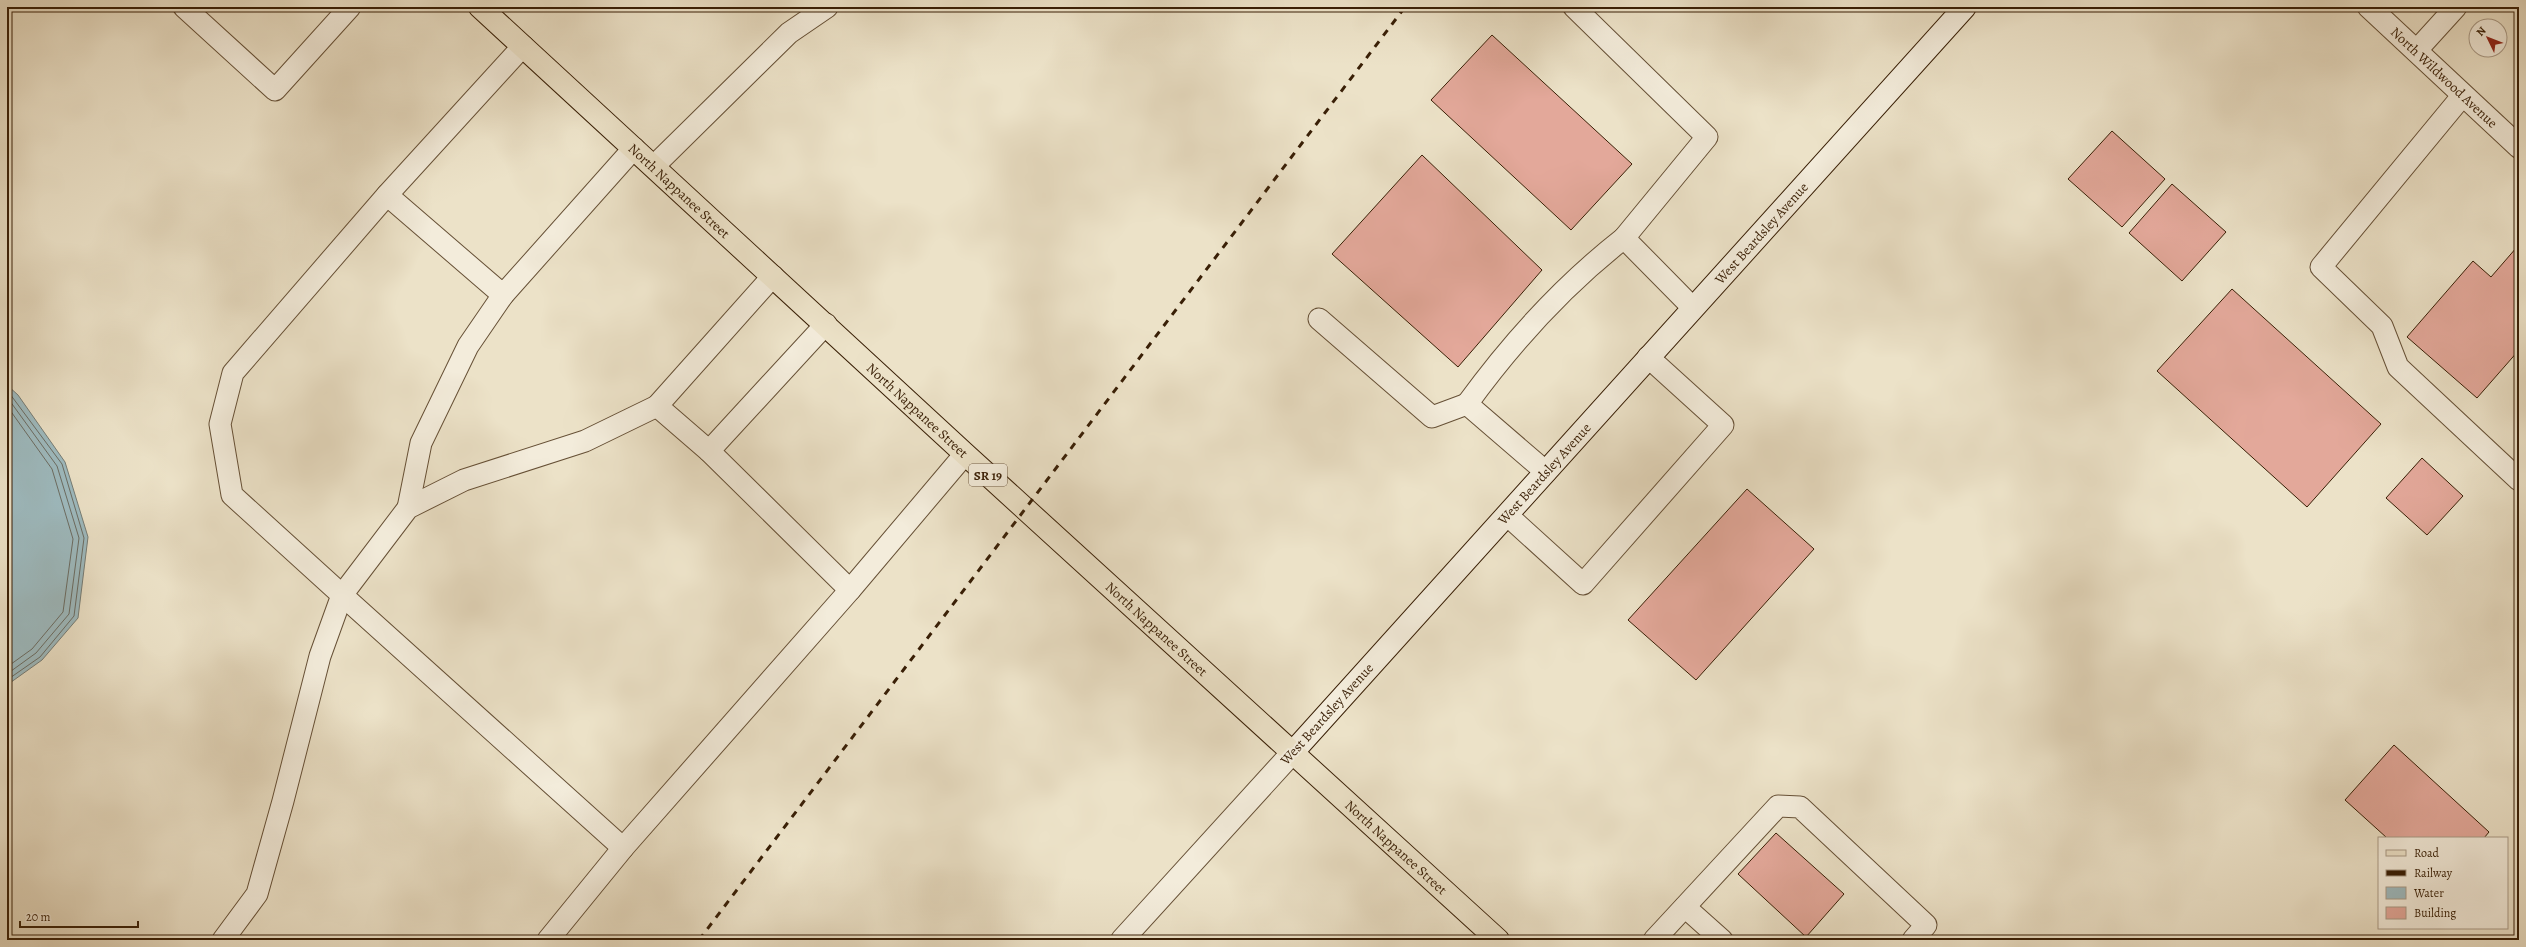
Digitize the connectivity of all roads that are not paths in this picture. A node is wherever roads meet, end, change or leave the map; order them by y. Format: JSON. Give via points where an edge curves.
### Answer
{"nodes":[{"id":1,"x":184,"y":7,"type":"edge"},
{"id":2,"x":350,"y":7,"type":"edge"},
{"id":3,"x":480,"y":7,"type":"edge"},
{"id":4,"x":827,"y":7,"type":"edge"},
{"id":5,"x":1574,"y":7,"type":"edge"},
{"id":6,"x":1965,"y":7,"type":"edge"},
{"id":7,"x":2369,"y":7,"type":"edge"},
{"id":8,"x":2456,"y":7,"type":"edge"},
{"id":9,"x":523,"y":46,"type":"junction"},
{"id":10,"x":2416,"y":50,"type":"junction"},
{"id":11,"x":2463,"y":95,"type":"junction"},
{"id":12,"x":2519,"y":147,"type":"edge"},
{"id":13,"x":634,"y":148,"type":"junction"},
{"id":14,"x":654,"y":166,"type":"junction"},
{"id":15,"x":387,"y":195,"type":"junction"},
{"id":16,"x":1624,"y":238,"type":"junction"},
{"id":17,"x":773,"y":276,"type":"junction"},
{"id":18,"x":503,"y":295,"type":"junction"},
{"id":19,"x":1693,"y":308,"type":"junction"},
{"id":20,"x":1319,"y":320,"type":"dead end"},
{"id":21,"x":826,"y":324,"type":"junction"},
{"id":22,"x":1648,"y":357,"type":"junction"},
{"id":23,"x":1467,"y":404,"type":"junction"},
{"id":24,"x":657,"y":406,"type":"junction"},
{"id":25,"x":709,"y":451,"type":"junction"},
{"id":26,"x":965,"y":454,"type":"junction"},
{"id":27,"x":1546,"y":472,"type":"junction"},
{"id":28,"x":2519,"y":480,"type":"edge"},
{"id":29,"x":408,"y":508,"type":"junction"},
{"id":30,"x":1507,"y":515,"type":"junction"},
{"id":31,"x":850,"y":590,"type":"junction"},
{"id":32,"x":342,"y":595,"type":"junction"},
{"id":33,"x":1293,"y":752,"type":"junction"},
{"id":34,"x":623,"y":848,"type":"junction"},
{"id":35,"x":1685,"y":907,"type":"junction"},
{"id":36,"x":223,"y":940,"type":"edge"},
{"id":37,"x":548,"y":940,"type":"edge"},
{"id":38,"x":1122,"y":940,"type":"edge"},
{"id":39,"x":1498,"y":940,"type":"edge"},
{"id":40,"x":1654,"y":940,"type":"edge"},
{"id":41,"x":1722,"y":940,"type":"edge"},
{"id":42,"x":1913,"y":940,"type":"edge"}],
"edges":[{"from":1,"to":2,"type":"lane","via":[[275,90]]},
{"from":3,"to":9,"type":"main road","name":"North Nappanee Street","number":"SR 19"},
{"from":4,"to":14,"type":"lane","via":[[789,33]]},
{"from":5,"to":16,"type":"lane","via":[[1707,137]]},
{"from":6,"to":19,"type":"main road","name":"West Beardsley Avenue"},
{"from":7,"to":10,"type":"main road","name":"North Wildwood Avenue"},
{"from":8,"to":10,"type":"lane"},
{"from":9,"to":13,"type":"main road","name":"North Nappanee Street","number":"SR 19"},
{"from":9,"to":15,"type":"lane"},
{"from":10,"to":11,"type":"main road","name":"North Wildwood Avenue"},
{"from":11,"to":12,"type":"main road","name":"North Wildwood Avenue"},
{"from":11,"to":28,"type":"lane","via":[[2321,267],[2382,326],[2398,367]]},
{"from":13,"to":14,"type":"main road","name":"North Nappanee Street","number":"SR 19"},
{"from":13,"to":18,"type":"lane"},
{"from":14,"to":17,"type":"main road","name":"North Nappanee Street","number":"SR 19"},
{"from":15,"to":18,"type":"lane"},
{"from":15,"to":32,"type":"lane","via":[[233,373],[220,424],[232,495]]},
{"from":16,"to":19,"type":"lane"},
{"from":16,"to":23,"type":"lane","via":[[1590,264],[1503,355]]},
{"from":17,"to":21,"type":"main road","name":"North Nappanee Street","number":"SR 19"},
{"from":17,"to":24,"type":"lane"},
{"from":18,"to":29,"type":"lane","via":[[468,346],[420,443]]},
{"from":19,"to":22,"type":"main road","name":"West Beardsley Avenue"},
{"from":20,"to":23,"type":"lane","via":[[1432,417]]},
{"from":21,"to":25,"type":"lane"},
{"from":21,"to":26,"type":"main road","name":"North Nappanee Street","number":"SR 19"},
{"from":22,"to":27,"type":"main road","name":"West Beardsley Avenue"},
{"from":22,"to":30,"type":"lane","via":[[1723,425],[1583,584]]},
{"from":23,"to":27,"type":"lane"},
{"from":24,"to":25,"type":"lane"},
{"from":24,"to":29,"type":"lane","via":[[585,440],[464,480]]},
{"from":25,"to":31,"type":"lane"},
{"from":26,"to":31,"type":"lane"},
{"from":26,"to":33,"type":"main road","name":"North Nappanee Street","number":"SR 19"},
{"from":27,"to":30,"type":"main road","name":"West Beardsley Avenue"},
{"from":29,"to":32,"type":"lane"},
{"from":30,"to":33,"type":"main road","name":"West Beardsley Avenue"},
{"from":31,"to":34,"type":"lane"},
{"from":32,"to":34,"type":"lane"},
{"from":32,"to":36,"type":"lane","via":[[320,656],[257,894]]},
{"from":33,"to":38,"type":"main road","name":"West Beardsley Avenue"},
{"from":33,"to":39,"type":"main road","name":"North Nappanee Street","number":"SR 19"},
{"from":34,"to":37,"type":"lane"},
{"from":35,"to":40,"type":"lane"},
{"from":35,"to":41,"type":"lane"},
{"from":35,"to":42,"type":"lane","via":[[1778,806],[1800,807],[1926,925]]}]}
